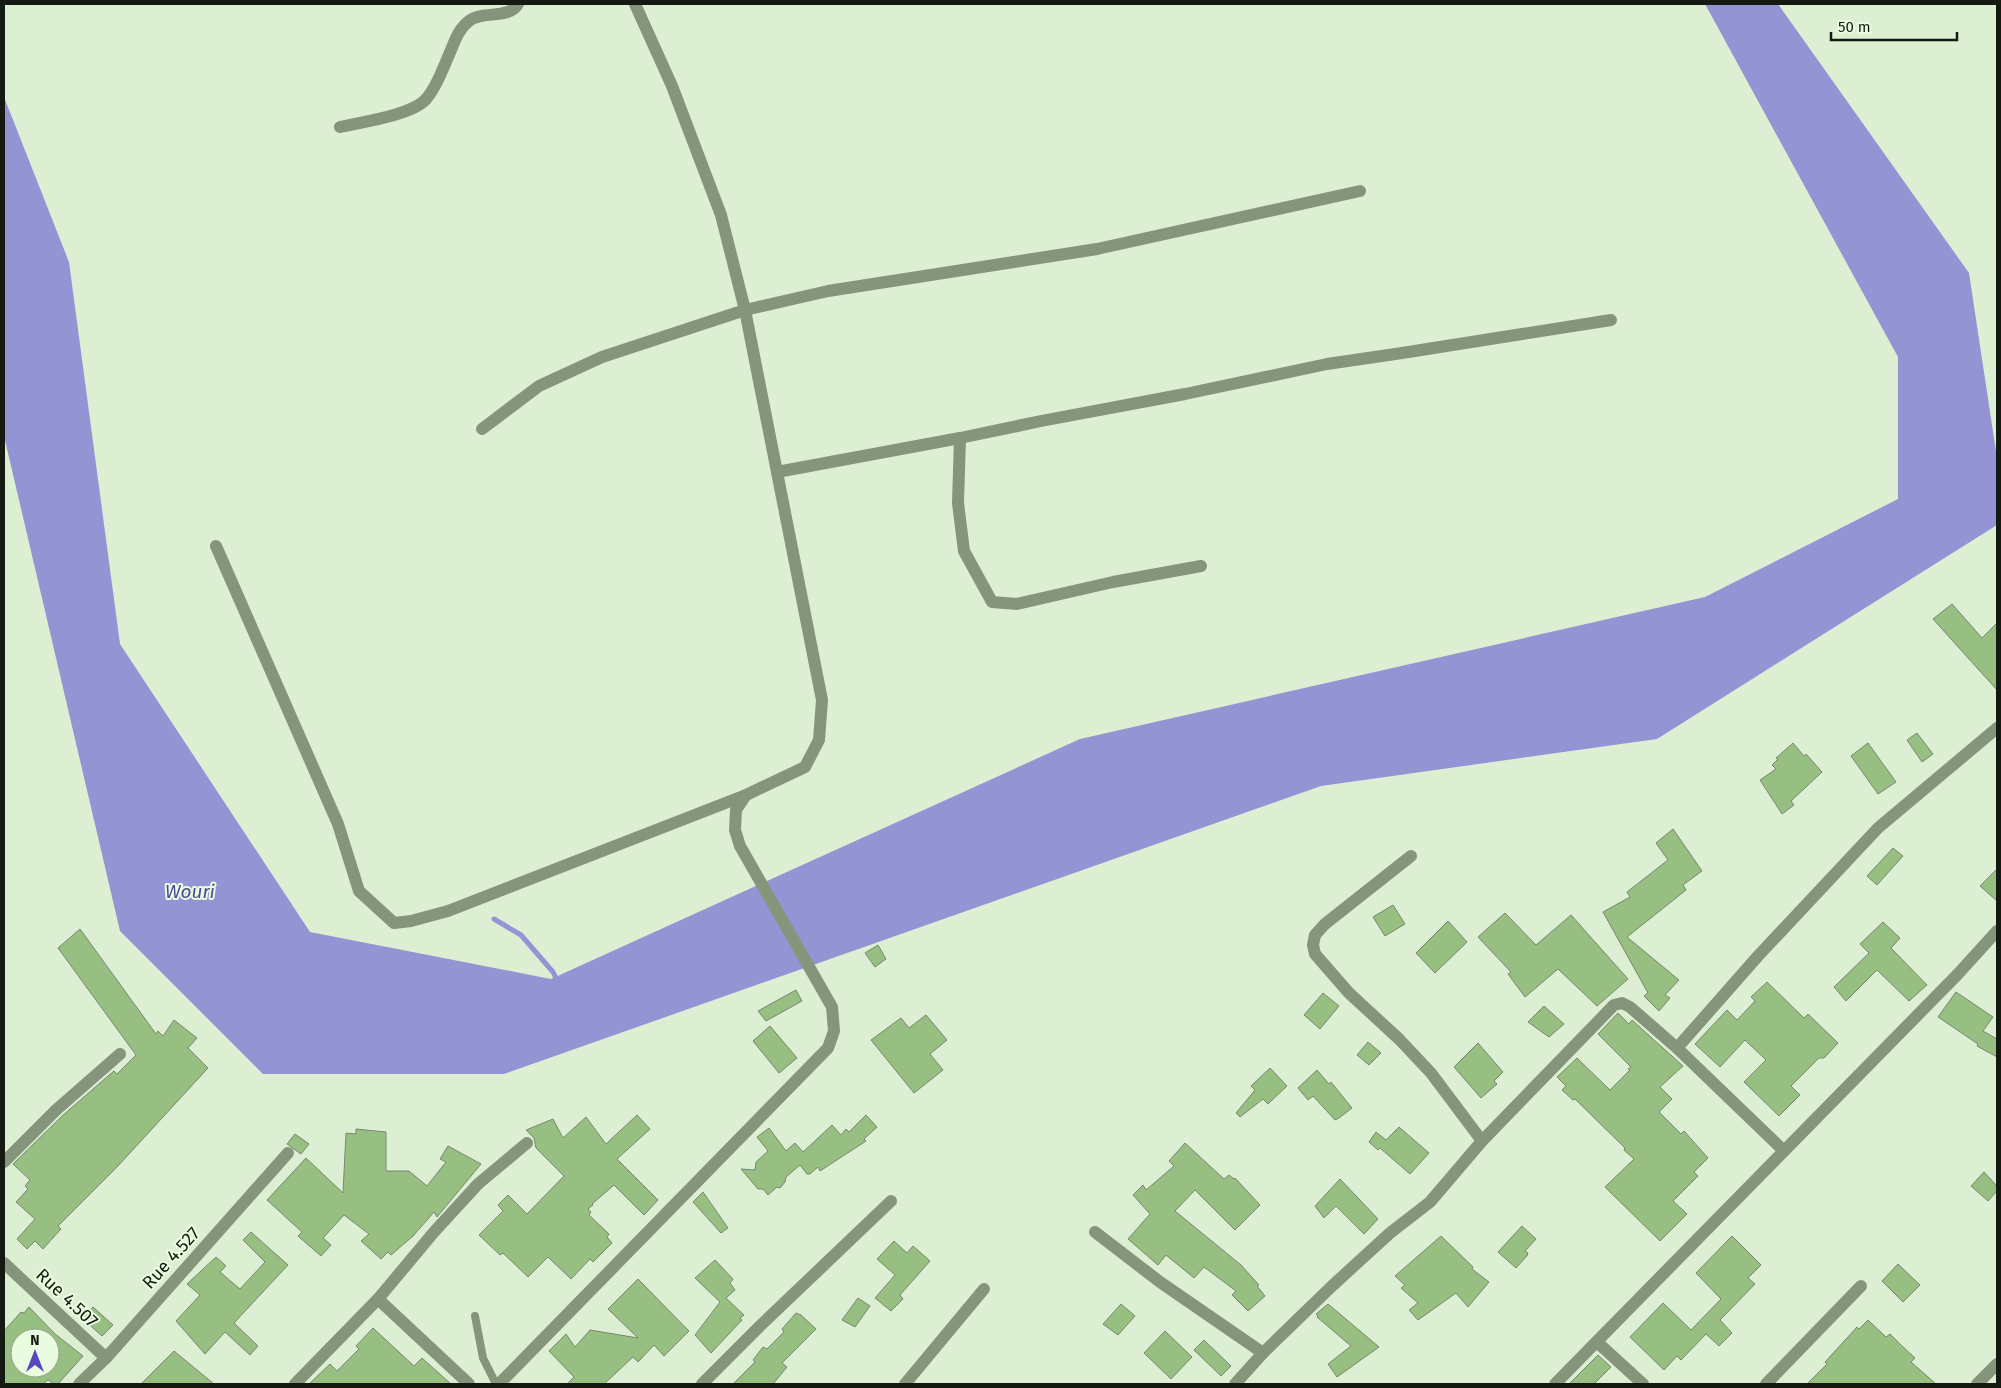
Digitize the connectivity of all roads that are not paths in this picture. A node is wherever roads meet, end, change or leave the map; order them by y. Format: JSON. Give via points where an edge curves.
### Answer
{"nodes":[{"id":1,"x":518,"y":4,"type":"edge"},
{"id":2,"x":635,"y":4,"type":"edge"},
{"id":3,"x":340,"y":127,"type":"dead end"},
{"id":4,"x":1360,"y":191,"type":"dead end"},
{"id":5,"x":745,"y":310,"type":"junction"},
{"id":6,"x":1610,"y":320,"type":"dead end"},
{"id":7,"x":482,"y":429,"type":"dead end"},
{"id":8,"x":960,"y":438,"type":"junction"},
{"id":9,"x":777,"y":472,"type":"junction"},
{"id":10,"x":216,"y":546,"type":"dead end"},
{"id":11,"x":1201,"y":566,"type":"dead end"},
{"id":12,"x":1997,"y":728,"type":"edge"},
{"id":13,"x":746,"y":794,"type":"junction"},
{"id":14,"x":1411,"y":856,"type":"dead end"},
{"id":15,"x":1997,"y":931,"type":"edge"},
{"id":16,"x":1678,"y":1048,"type":"junction"},
{"id":17,"x":120,"y":1054,"type":"dead end"},
{"id":18,"x":1482,"y":1141,"type":"junction"},
{"id":19,"x":527,"y":1143,"type":"dead end"},
{"id":20,"x":1784,"y":1151,"type":"junction"},
{"id":21,"x":288,"y":1153,"type":"dead end"},
{"id":22,"x":4,"y":1162,"type":"edge"},
{"id":23,"x":891,"y":1201,"type":"dead end"},
{"id":24,"x":1095,"y":1232,"type":"dead end"},
{"id":25,"x":4,"y":1263,"type":"edge"},
{"id":26,"x":1861,"y":1286,"type":"dead end"},
{"id":27,"x":984,"y":1289,"type":"dead end"},
{"id":28,"x":378,"y":1298,"type":"junction"},
{"id":29,"x":475,"y":1316,"type":"dead end"},
{"id":30,"x":1597,"y":1342,"type":"junction"},
{"id":31,"x":1263,"y":1353,"type":"junction"},
{"id":32,"x":106,"y":1358,"type":"junction"},
{"id":33,"x":1997,"y":1364,"type":"edge"},
{"id":34,"x":79,"y":1384,"type":"edge"},
{"id":35,"x":295,"y":1384,"type":"edge"},
{"id":36,"x":469,"y":1384,"type":"edge"},
{"id":37,"x":497,"y":1384,"type":"edge"},
{"id":38,"x":702,"y":1384,"type":"edge"},
{"id":39,"x":905,"y":1384,"type":"edge"},
{"id":40,"x":1235,"y":1384,"type":"edge"},
{"id":41,"x":1555,"y":1384,"type":"edge"},
{"id":42,"x":1643,"y":1384,"type":"edge"},
{"id":43,"x":1766,"y":1384,"type":"edge"},
{"id":44,"x":1977,"y":1384,"type":"edge"}],
"edges":[{"from":1,"to":3,"type":"street","via":[[508,12],[471,19],[460,28],[435,88],[412,110]]},
{"from":2,"to":5,"type":"street","via":[[672,86],[721,215]]},
{"from":4,"to":5,"type":"street","via":[[1097,249],[828,291]]},
{"from":5,"to":7,"type":"street","via":[[602,357],[538,386]]},
{"from":5,"to":9,"type":"street"},
{"from":6,"to":8,"type":"street","via":[[1327,364]]},
{"from":8,"to":9,"type":"street"},
{"from":8,"to":11,"type":"street","via":[[958,503],[964,551],[992,602],[1017,604]]},
{"from":9,"to":13,"type":"street","via":[[822,700],[819,740],[805,767]]},
{"from":10,"to":13,"type":"street","via":[[338,824],[359,891],[394,923],[448,911]]},
{"from":12,"to":16,"type":"street","via":[[1878,828],[1758,956]]},
{"from":13,"to":37,"type":"street","via":[[736,810],[734,830],[740,846],[832,1007],[834,1031],[828,1048]]},
{"from":14,"to":18,"type":"street","via":[[1314,935],[1315,954],[1349,993],[1431,1074]]},
{"from":15,"to":20,"type":"street"},
{"from":16,"to":18,"type":"street","via":[[1630,1007],[1614,1005]]},
{"from":16,"to":20,"type":"street"},
{"from":17,"to":22,"type":"street","via":[[56,1110]]},
{"from":18,"to":31,"type":"street","via":[[1430,1202],[1390,1233]]},
{"from":19,"to":28,"type":"street","via":[[478,1184]]},
{"from":20,"to":30,"type":"street"},
{"from":21,"to":32,"type":"street","name":"Rue 4.527"},
{"from":23,"to":38,"type":"street"},
{"from":24,"to":31,"type":"street","via":[[1160,1282]]},
{"from":25,"to":32,"type":"street","name":"Rue 4.507"},
{"from":26,"to":43,"type":"street"},
{"from":27,"to":39,"type":"street"},
{"from":28,"to":35,"type":"street"},
{"from":28,"to":36,"type":"street"},
{"from":29,"to":37,"type":"lane","via":[[483,1358]]},
{"from":30,"to":41,"type":"street"},
{"from":30,"to":42,"type":"street"},
{"from":31,"to":40,"type":"street"},
{"from":32,"to":34,"type":"street","name":"Rue 4.527"},
{"from":33,"to":44,"type":"street"}]}
